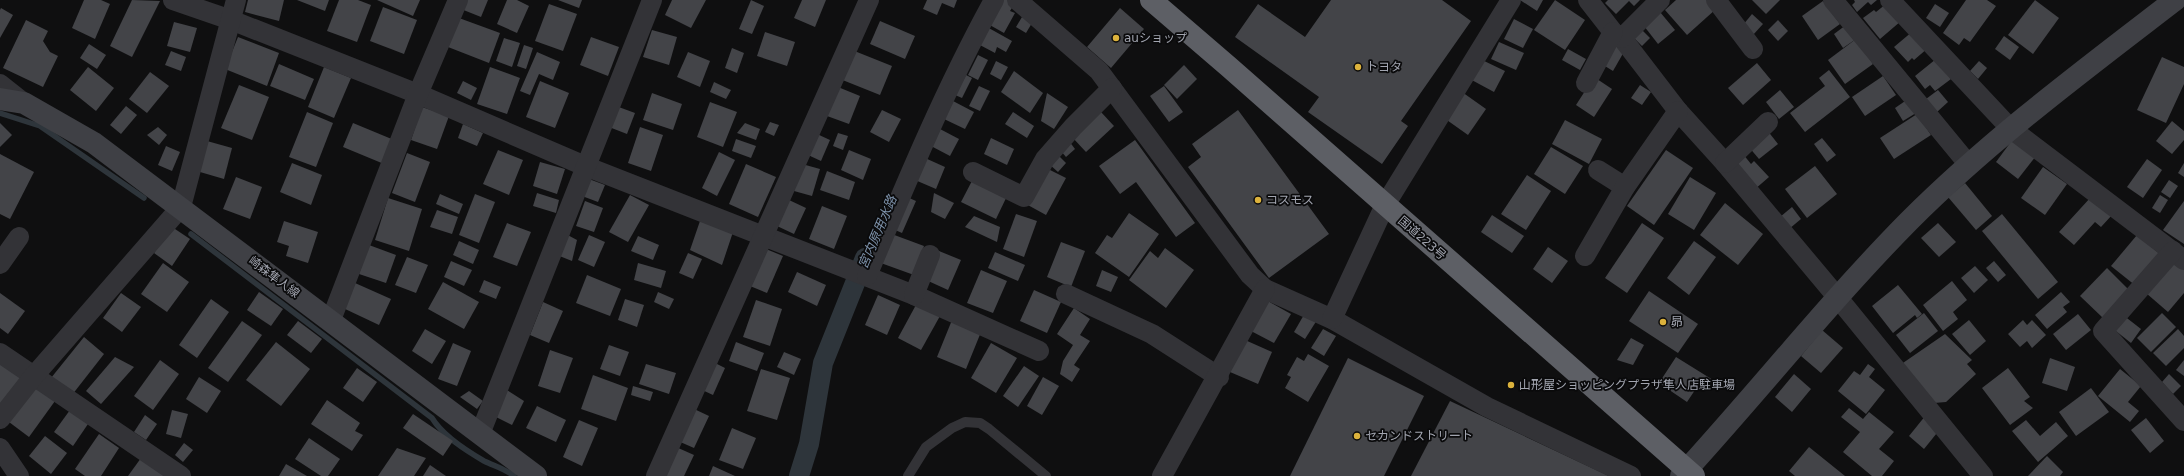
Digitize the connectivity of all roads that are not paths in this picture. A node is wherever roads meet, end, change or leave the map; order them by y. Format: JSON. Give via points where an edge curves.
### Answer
{"nodes":[{"id":1,"x":173,"y":0,"type":"edge"},
{"id":2,"x":236,"y":0,"type":"edge"},
{"id":3,"x":458,"y":0,"type":"edge"},
{"id":4,"x":652,"y":0,"type":"edge"},
{"id":5,"x":869,"y":0,"type":"edge"},
{"id":6,"x":994,"y":0,"type":"edge"},
{"id":7,"x":1017,"y":0,"type":"edge"},
{"id":8,"x":1151,"y":0,"type":"edge"},
{"id":9,"x":1511,"y":0,"type":"edge"},
{"id":10,"x":1588,"y":0,"type":"edge"},
{"id":11,"x":1660,"y":0,"type":"edge"},
{"id":12,"x":1716,"y":0,"type":"edge"},
{"id":13,"x":1833,"y":0,"type":"edge"},
{"id":14,"x":1890,"y":0,"type":"edge"},
{"id":15,"x":2175,"y":0,"type":"edge"},
{"id":16,"x":231,"y":20,"type":"junction"},
{"id":17,"x":1617,"y":35,"type":"junction"},
{"id":18,"x":1753,"y":49,"type":"dead end"},
{"id":19,"x":1586,"y":83,"type":"dead end"},
{"id":20,"x":0,"y":84,"type":"edge"},
{"id":21,"x":1112,"y":88,"type":"junction"},
{"id":22,"x":418,"y":94,"type":"junction"},
{"id":23,"x":0,"y":99,"type":"edge"},
{"id":24,"x":24,"y":103,"type":"junction"},
{"id":25,"x":1678,"y":111,"type":"junction"},
{"id":26,"x":1768,"y":122,"type":"dead end"},
{"id":27,"x":2010,"y":128,"type":"junction"},
{"id":28,"x":1725,"y":162,"type":"junction"},
{"id":29,"x":1969,"y":165,"type":"junction"},
{"id":30,"x":585,"y":166,"type":"junction"},
{"id":31,"x":1598,"y":170,"type":"dead end"},
{"id":32,"x":973,"y":172,"type":"dead end"},
{"id":33,"x":1625,"y":187,"type":"junction"},
{"id":34,"x":1385,"y":205,"type":"junction"},
{"id":35,"x":182,"y":207,"type":"junction"},
{"id":36,"x":20,"y":237,"type":"dead end"},
{"id":37,"x":762,"y":237,"type":"junction"},
{"id":38,"x":930,"y":255,"type":"dead end"},
{"id":39,"x":2178,"y":255,"type":"edge"},
{"id":40,"x":1585,"y":256,"type":"dead end"},
{"id":41,"x":0,"y":264,"type":"edge"},
{"id":42,"x":867,"y":276,"type":"junction"},
{"id":43,"x":1266,"y":289,"type":"junction"},
{"id":44,"x":1066,"y":294,"type":"dead end"},
{"id":45,"x":914,"y":295,"type":"junction"},
{"id":46,"x":1838,"y":298,"type":"junction"},
{"id":47,"x":1332,"y":319,"type":"junction"},
{"id":48,"x":331,"y":320,"type":"junction"},
{"id":49,"x":1039,"y":351,"type":"dead end"},
{"id":50,"x":0,"y":353,"type":"edge"},
{"id":51,"x":33,"y":376,"type":"junction"},
{"id":52,"x":1219,"y":377,"type":"junction"},
{"id":53,"x":0,"y":419,"type":"edge"},
{"id":54,"x":2184,"y":421,"type":"edge"},
{"id":55,"x":480,"y":434,"type":"junction"},
{"id":56,"x":0,"y":448,"type":"edge"},
{"id":57,"x":1687,"y":474,"type":"edge"},
{"id":58,"x":19,"y":476,"type":"edge"},
{"id":59,"x":181,"y":476,"type":"edge"},
{"id":60,"x":536,"y":476,"type":"edge"},
{"id":61,"x":656,"y":476,"type":"edge"},
{"id":62,"x":908,"y":476,"type":"edge"},
{"id":63,"x":1046,"y":476,"type":"edge"},
{"id":64,"x":1162,"y":476,"type":"edge"},
{"id":65,"x":1631,"y":476,"type":"edge"},
{"id":66,"x":1983,"y":476,"type":"edge"}],
"edges":[{"from":1,"to":16,"type":"street"},
{"from":2,"to":16,"type":"street"},
{"from":3,"to":22,"type":"street"},
{"from":4,"to":30,"type":"street"},
{"from":5,"to":37,"type":"street"},
{"from":6,"to":42,"type":"street","via":[[905,186]]},
{"from":7,"to":21,"type":"street","via":[[1099,71]]},
{"from":8,"to":34,"type":"highway","name":"国道223号","via":[[1230,66]]},
{"from":9,"to":34,"type":"street"},
{"from":10,"to":17,"type":"street"},
{"from":11,"to":17,"type":"street"},
{"from":12,"to":18,"type":"street"},
{"from":13,"to":29,"type":"street"},
{"from":14,"to":27,"type":"street"},
{"from":15,"to":27,"type":"street"},
{"from":16,"to":22,"type":"street"},
{"from":16,"to":35,"type":"street"},
{"from":17,"to":19,"type":"street"},
{"from":17,"to":25,"type":"street"},
{"from":20,"to":24,"type":"street"},
{"from":21,"to":32,"type":"street","via":[[1045,159],[1024,197]]},
{"from":21,"to":43,"type":"street","via":[[1250,275]]},
{"from":22,"to":30,"type":"street"},
{"from":22,"to":48,"type":"street"},
{"from":23,"to":24,"type":"street","name":"崎森隼人線"},
{"from":24,"to":35,"type":"street","name":"崎森隼人線","via":[[94,143]]},
{"from":25,"to":28,"type":"street"},
{"from":25,"to":33,"type":"street"},
{"from":26,"to":28,"type":"street"},
{"from":27,"to":29,"type":"street"},
{"from":27,"to":39,"type":"street"},
{"from":28,"to":46,"type":"street"},
{"from":29,"to":46,"type":"street","via":[[1910,221]]},
{"from":30,"to":37,"type":"street"},
{"from":30,"to":55,"type":"street"},
{"from":31,"to":33,"type":"street"},
{"from":33,"to":40,"type":"street"},
{"from":34,"to":47,"type":"street"},
{"from":34,"to":57,"type":"highway","name":"国道223号"},
{"from":35,"to":48,"type":"street","name":"崎森隼人線"},
{"from":35,"to":51,"type":"street"},
{"from":36,"to":41,"type":"street"},
{"from":37,"to":42,"type":"street"},
{"from":37,"to":61,"type":"street"},
{"from":38,"to":45,"type":"street"},
{"from":39,"to":54,"type":"street","via":[[2103,331]]},
{"from":42,"to":45,"type":"street"},
{"from":43,"to":47,"type":"street"},
{"from":43,"to":52,"type":"street"},
{"from":44,"to":52,"type":"street","via":[[1152,334]]},
{"from":45,"to":49,"type":"street"},
{"from":46,"to":57,"type":"street"},
{"from":46,"to":66,"type":"street"},
{"from":47,"to":65,"type":"street","via":[[1487,407]]},
{"from":48,"to":55,"type":"street","name":"崎森隼人線"},
{"from":50,"to":51,"type":"street"},
{"from":51,"to":53,"type":"street"},
{"from":51,"to":59,"type":"street"},
{"from":52,"to":64,"type":"street"},
{"from":55,"to":60,"type":"street","name":"崎森隼人線"},
{"from":56,"to":58,"type":"street"},
{"from":62,"to":63,"type":"lane","via":[[926,447],[965,422],[980,423],[989,429]]}]}
